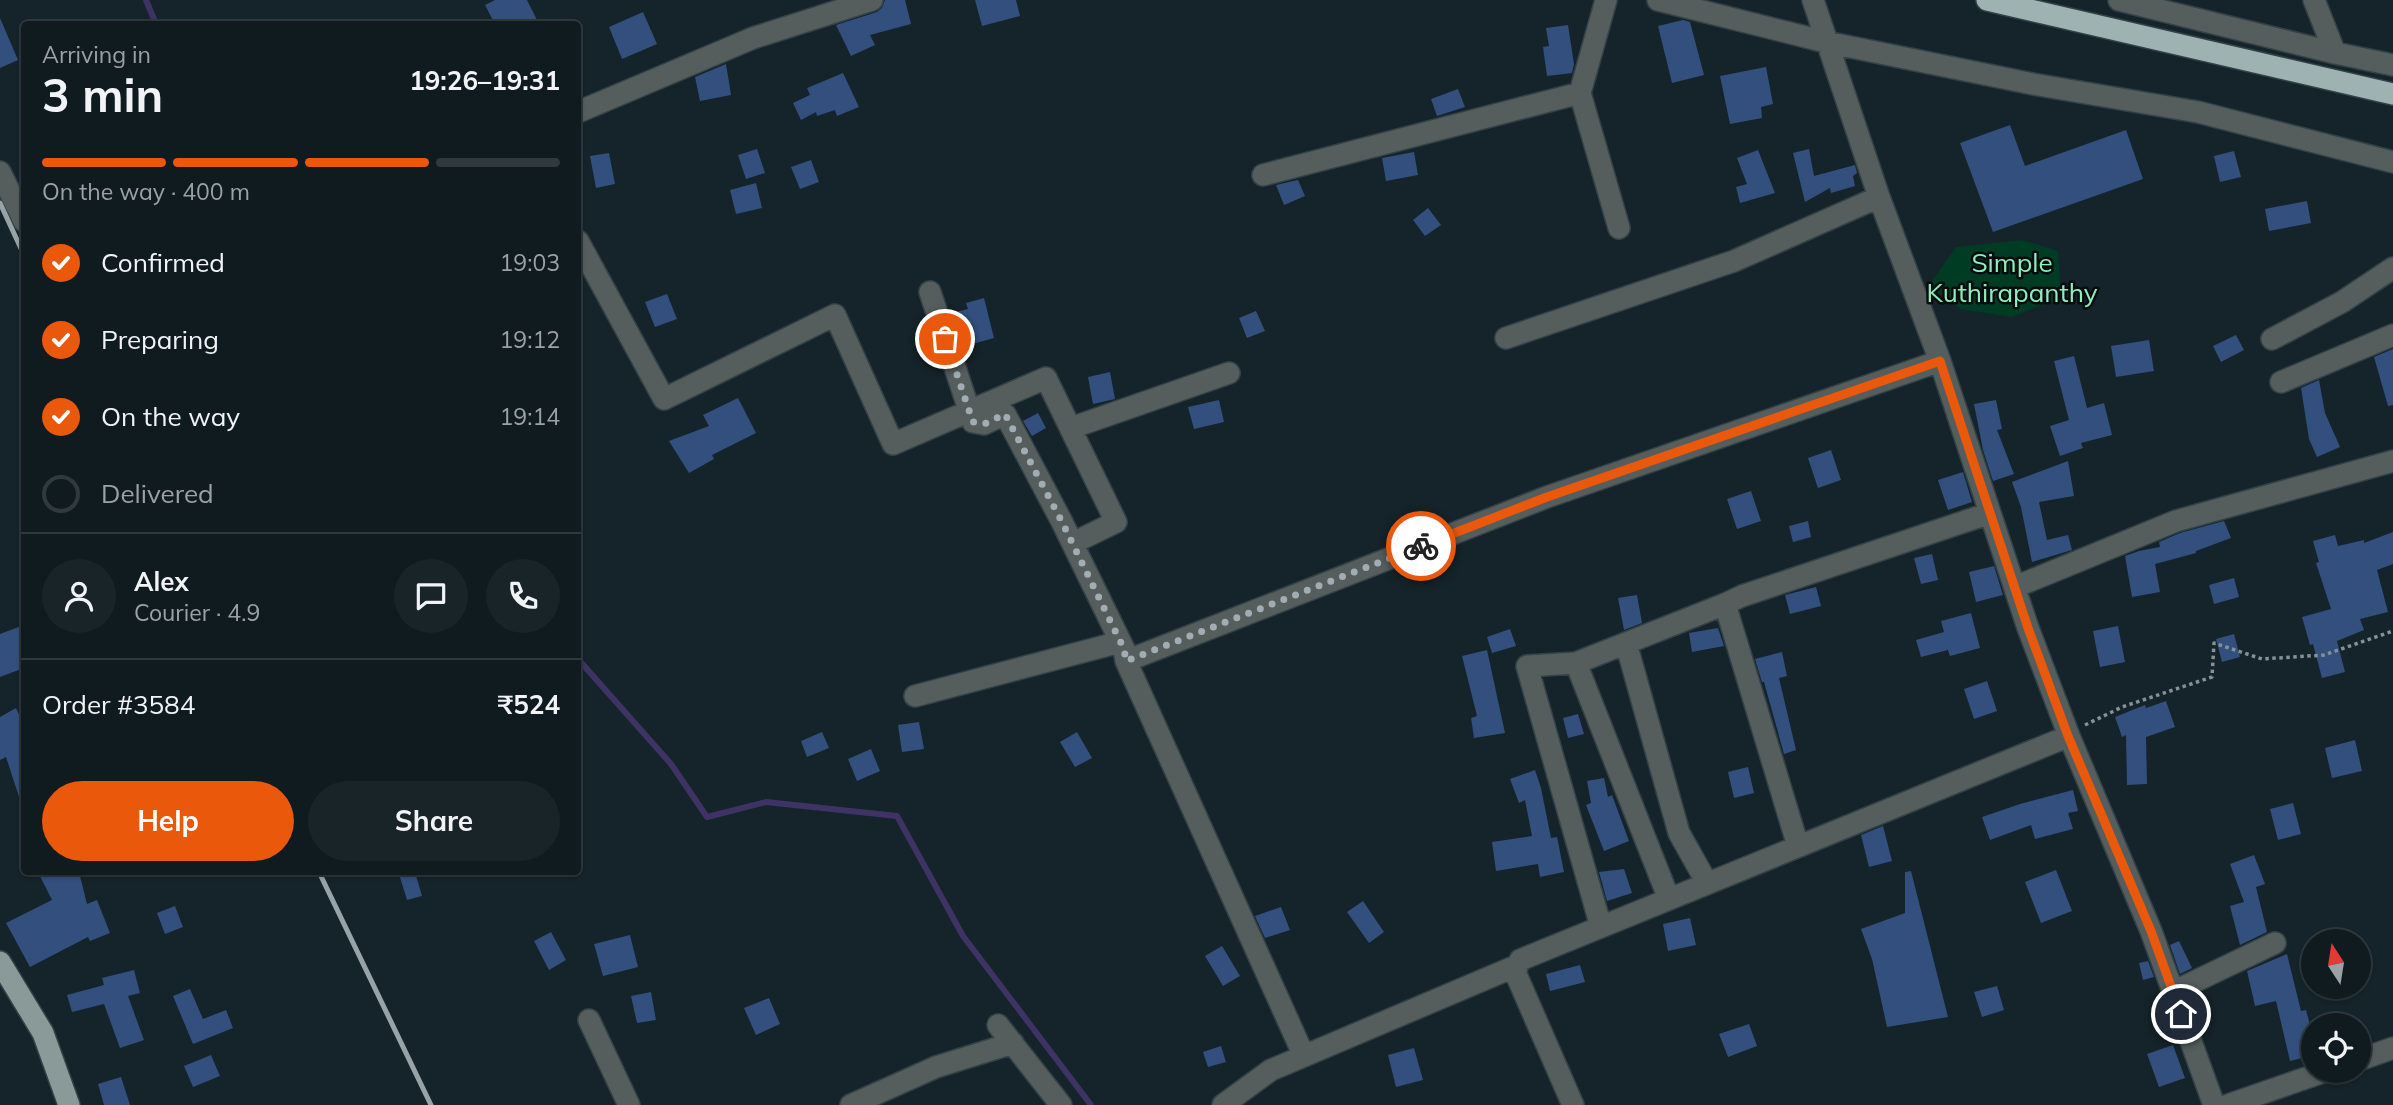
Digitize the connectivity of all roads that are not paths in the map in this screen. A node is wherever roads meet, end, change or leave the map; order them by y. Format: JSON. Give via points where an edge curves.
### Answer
{"nodes":[{"id":1,"x":872,"y":0,"type":"edge"},
{"id":2,"x":1606,"y":0,"type":"edge"},
{"id":3,"x":1658,"y":0,"type":"edge"},
{"id":4,"x":1813,"y":0,"type":"edge"},
{"id":5,"x":1987,"y":0,"type":"edge"},
{"id":6,"x":2119,"y":0,"type":"edge"},
{"id":7,"x":2314,"y":0,"type":"edge"},
{"id":8,"x":1826,"y":42,"type":"junction"},
{"id":9,"x":2335,"y":53,"type":"junction"},
{"id":10,"x":2393,"y":65,"type":"edge"},
{"id":11,"x":1580,"y":93,"type":"junction"},
{"id":12,"x":2393,"y":94,"type":"edge"},
{"id":13,"x":581,"y":112,"type":"edge"},
{"id":14,"x":2393,"y":162,"type":"edge"},
{"id":15,"x":0,"y":172,"type":"edge"},
{"id":16,"x":1263,"y":175,"type":"dead end"},
{"id":17,"x":1879,"y":197,"type":"junction"},
{"id":18,"x":21,"y":215,"type":"edge"},
{"id":19,"x":1619,"y":228,"type":"dead end"},
{"id":20,"x":581,"y":247,"type":"edge"},
{"id":21,"x":2393,"y":268,"type":"edge"},
{"id":22,"x":930,"y":292,"type":"dead end"},
{"id":23,"x":2393,"y":335,"type":"edge"},
{"id":24,"x":1506,"y":338,"type":"dead end"},
{"id":25,"x":2272,"y":339,"type":"dead end"},
{"id":26,"x":1940,"y":361,"type":"junction"},
{"id":27,"x":1229,"y":373,"type":"dead end"},
{"id":28,"x":2281,"y":382,"type":"dead end"},
{"id":29,"x":969,"y":410,"type":"junction"},
{"id":30,"x":1071,"y":428,"type":"junction"},
{"id":31,"x":2393,"y":461,"type":"edge"},
{"id":32,"x":1990,"y":513,"type":"junction"},
{"id":33,"x":1073,"y":543,"type":"junction"},
{"id":34,"x":2015,"y":587,"type":"junction"},
{"id":35,"x":1725,"y":604,"type":"junction"},
{"id":36,"x":1626,"y":643,"type":"junction"},
{"id":37,"x":1123,"y":651,"type":"junction"},
{"id":38,"x":1576,"y":663,"type":"junction"},
{"id":39,"x":915,"y":696,"type":"dead end"},
{"id":40,"x":2068,"y":736,"type":"junction"},
{"id":41,"x":1798,"y":846,"type":"junction"},
{"id":42,"x":1707,"y":883,"type":"junction"},
{"id":43,"x":1669,"y":899,"type":"junction"},
{"id":44,"x":1601,"y":927,"type":"junction"},
{"id":45,"x":2274,"y":943,"type":"dead end"},
{"id":46,"x":0,"y":962,"type":"edge"},
{"id":47,"x":1516,"y":966,"type":"junction"},
{"id":48,"x":2173,"y":992,"type":"junction"},
{"id":49,"x":589,"y":1020,"type":"dead end"},
{"id":50,"x":998,"y":1025,"type":"dead end"},
{"id":51,"x":1013,"y":1043,"type":"junction"},
{"id":52,"x":2393,"y":1048,"type":"edge"},
{"id":53,"x":2371,"y":1055,"type":"edge"},
{"id":54,"x":1304,"y":1056,"type":"junction"},
{"id":55,"x":2301,"y":1080,"type":"edge"},
{"id":56,"x":69,"y":1105,"type":"edge"},
{"id":57,"x":629,"y":1105,"type":"edge"},
{"id":58,"x":851,"y":1105,"type":"edge"},
{"id":59,"x":1061,"y":1105,"type":"edge"},
{"id":60,"x":1223,"y":1105,"type":"edge"},
{"id":61,"x":1573,"y":1105,"type":"edge"},
{"id":62,"x":2214,"y":1105,"type":"edge"},
{"id":63,"x":2228,"y":1105,"type":"edge"}],
"edges":[{"from":1,"to":13,"type":"street","via":[[753,38]]},
{"from":2,"to":11,"type":"street"},
{"from":3,"to":8,"type":"street"},
{"from":4,"to":8,"type":"street"},
{"from":5,"to":12,"type":"highway"},
{"from":6,"to":9,"type":"street"},
{"from":7,"to":9,"type":"street"},
{"from":8,"to":14,"type":"street","via":[[2198,112]]},
{"from":8,"to":17,"type":"street"},
{"from":9,"to":10,"type":"street"},
{"from":11,"to":16,"type":"street"},
{"from":11,"to":19,"type":"street"},
{"from":15,"to":18,"type":"street"},
{"from":17,"to":24,"type":"street","via":[[1734,261]]},
{"from":17,"to":26,"type":"street"},
{"from":20,"to":29,"type":"street","via":[[664,399],[835,315],[893,444]]},
{"from":21,"to":25,"type":"street","via":[[2342,302]]},
{"from":22,"to":29,"type":"street"},
{"from":23,"to":28,"type":"street"},
{"from":26,"to":32,"type":"street"},
{"from":26,"to":37,"type":"street"},
{"from":27,"to":30,"type":"street"},
{"from":29,"to":30,"type":"street","via":[[1046,378]]},
{"from":29,"to":33,"type":"street","via":[[978,425],[1005,414]]},
{"from":30,"to":33,"type":"street","via":[[1116,522]]},
{"from":31,"to":34,"type":"street","via":[[2176,521]]},
{"from":32,"to":34,"type":"street"},
{"from":32,"to":35,"type":"street"},
{"from":33,"to":37,"type":"street"},
{"from":34,"to":40,"type":"street"},
{"from":35,"to":36,"type":"street"},
{"from":35,"to":41,"type":"street"},
{"from":36,"to":38,"type":"street"},
{"from":36,"to":42,"type":"street","via":[[1679,833]]},
{"from":37,"to":39,"type":"street"},
{"from":37,"to":54,"type":"street"},
{"from":38,"to":43,"type":"street"},
{"from":38,"to":44,"type":"street","via":[[1527,666]]},
{"from":40,"to":41,"type":"street"},
{"from":40,"to":48,"type":"street"},
{"from":41,"to":42,"type":"street"},
{"from":42,"to":43,"type":"street"},
{"from":43,"to":44,"type":"street"},
{"from":44,"to":47,"type":"street","via":[[1520,960]]},
{"from":45,"to":48,"type":"street"},
{"from":46,"to":56,"type":"main road","via":[[43,1033]]},
{"from":47,"to":54,"type":"street"},
{"from":47,"to":61,"type":"street"},
{"from":48,"to":62,"type":"street"},
{"from":49,"to":57,"type":"street"},
{"from":50,"to":51,"type":"street"},
{"from":51,"to":58,"type":"street","via":[[936,1067]]},
{"from":51,"to":59,"type":"street"},
{"from":52,"to":53,"type":"street"},
{"from":54,"to":60,"type":"street","via":[[1271,1070]]},
{"from":55,"to":63,"type":"street"}]}
